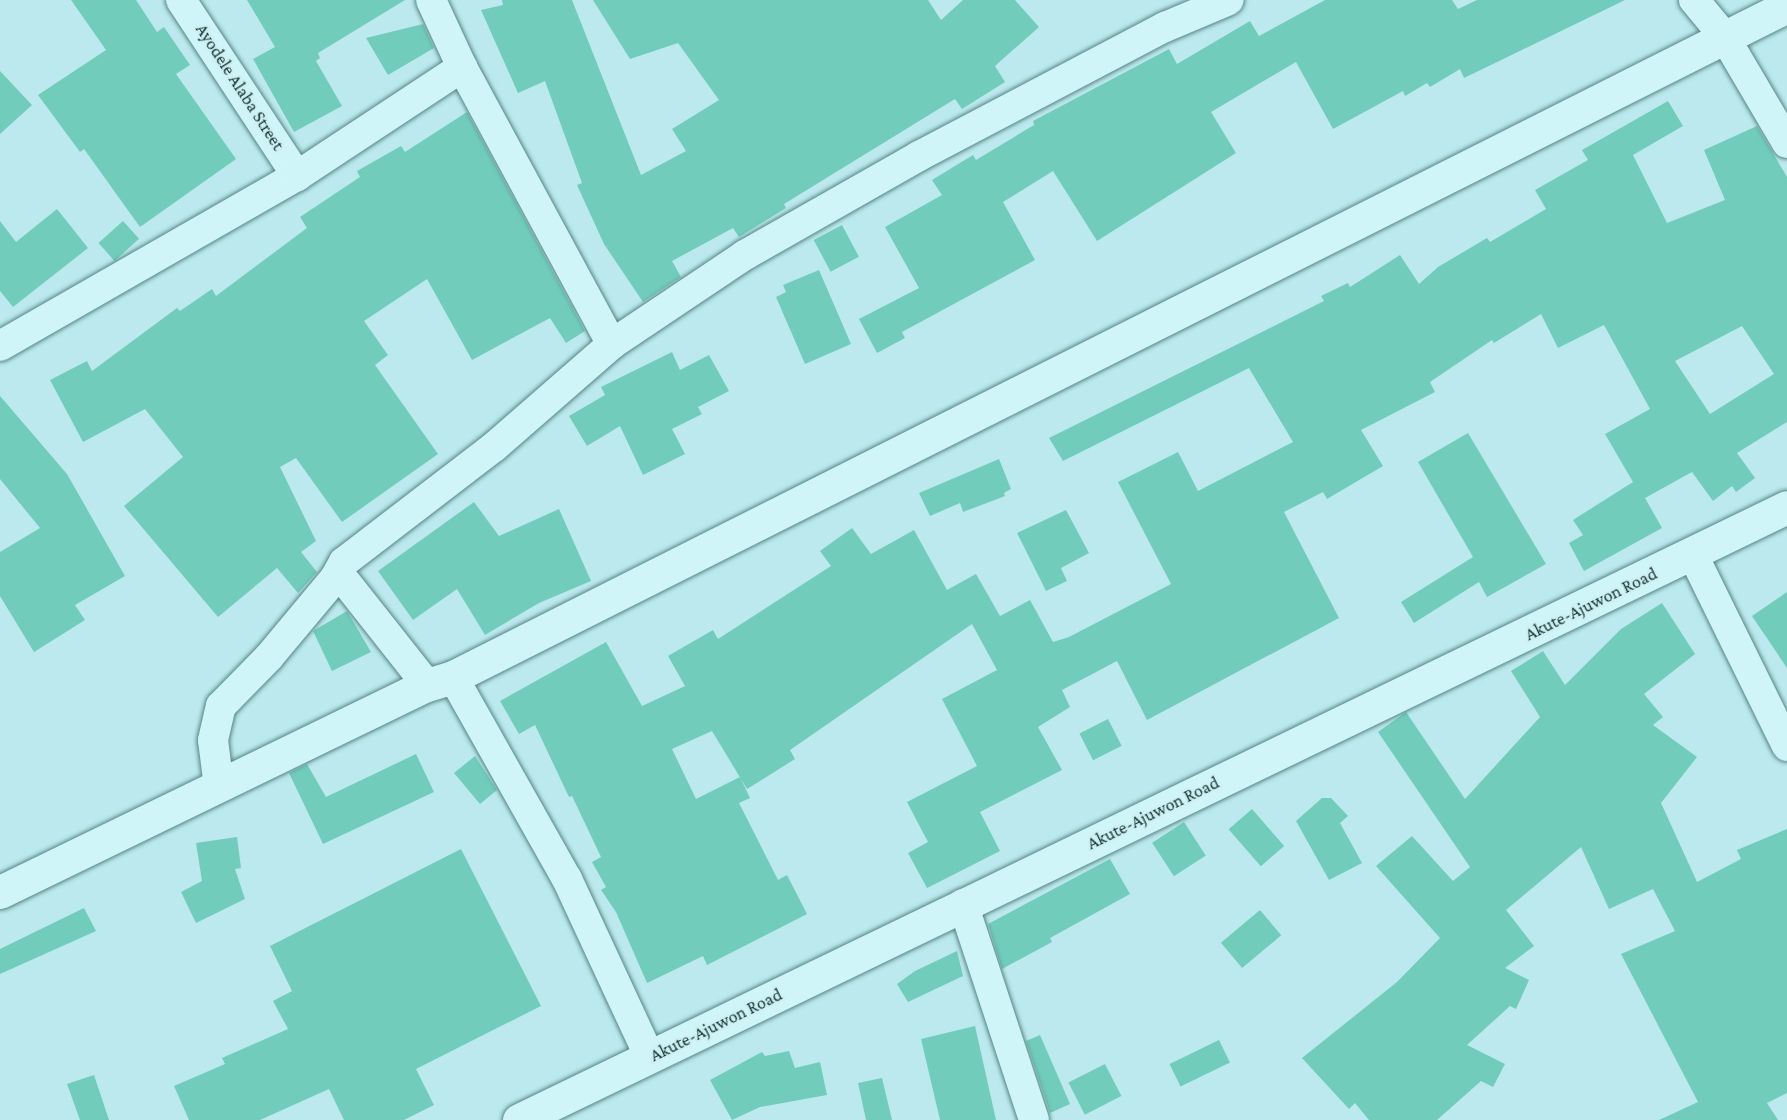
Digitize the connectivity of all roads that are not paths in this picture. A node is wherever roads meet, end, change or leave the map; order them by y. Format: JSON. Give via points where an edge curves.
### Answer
{"nodes":[{"id":1,"x":181,"y":0,"type":"edge"},
{"id":2,"x":431,"y":0,"type":"edge"},
{"id":3,"x":1229,"y":0,"type":"edge"},
{"id":4,"x":1694,"y":0,"type":"edge"},
{"id":5,"x":1787,"y":6,"type":"edge"},
{"id":6,"x":1724,"y":36,"type":"junction"},
{"id":7,"x":462,"y":67,"type":"junction"},
{"id":8,"x":1787,"y":143,"type":"edge"},
{"id":9,"x":297,"y":176,"type":"junction"},
{"id":10,"x":3,"y":341,"type":"edge"},
{"id":11,"x":612,"y":345,"type":"junction"},
{"id":12,"x":1787,"y":507,"type":"edge"},
{"id":13,"x":1693,"y":555,"type":"junction"},
{"id":14,"x":335,"y":578,"type":"junction"},
{"id":15,"x":440,"y":681,"type":"junction"},
{"id":16,"x":1787,"y":746,"type":"edge"},
{"id":17,"x":219,"y":786,"type":"junction"},
{"id":18,"x":0,"y":892,"type":"edge"},
{"id":19,"x":963,"y":904,"type":"junction"},
{"id":20,"x":650,"y":1058,"type":"junction"},
{"id":21,"x":519,"y":1120,"type":"edge"},
{"id":22,"x":1034,"y":1120,"type":"edge"}],
"edges":[{"from":1,"to":9,"type":"street","name":"Ayodele Alaba Street"},
{"from":2,"to":7,"type":"street"},
{"from":3,"to":11,"type":"street","via":[[1165,27],[919,156],[746,255]]},
{"from":4,"to":6,"type":"street"},
{"from":5,"to":6,"type":"street"},
{"from":6,"to":8,"type":"street"},
{"from":6,"to":15,"type":"street"},
{"from":7,"to":9,"type":"street"},
{"from":7,"to":11,"type":"street"},
{"from":9,"to":10,"type":"street"},
{"from":11,"to":14,"type":"street","via":[[494,447],[344,562]]},
{"from":12,"to":13,"type":"street","name":"Akute-Ajuwon Road"},
{"from":13,"to":16,"type":"street"},
{"from":13,"to":19,"type":"street","name":"Akute-Ajuwon Road"},
{"from":14,"to":15,"type":"street","via":[[345,581]]},
{"from":14,"to":17,"type":"street","via":[[269,657],[221,706],[213,740]]},
{"from":15,"to":17,"type":"street"},
{"from":15,"to":20,"type":"street","via":[[567,879]]},
{"from":17,"to":18,"type":"street"},
{"from":19,"to":20,"type":"street","name":"Akute-Ajuwon Road"},
{"from":19,"to":22,"type":"street"},
{"from":20,"to":21,"type":"street","name":"Akute-Ajuwon Road"}]}
